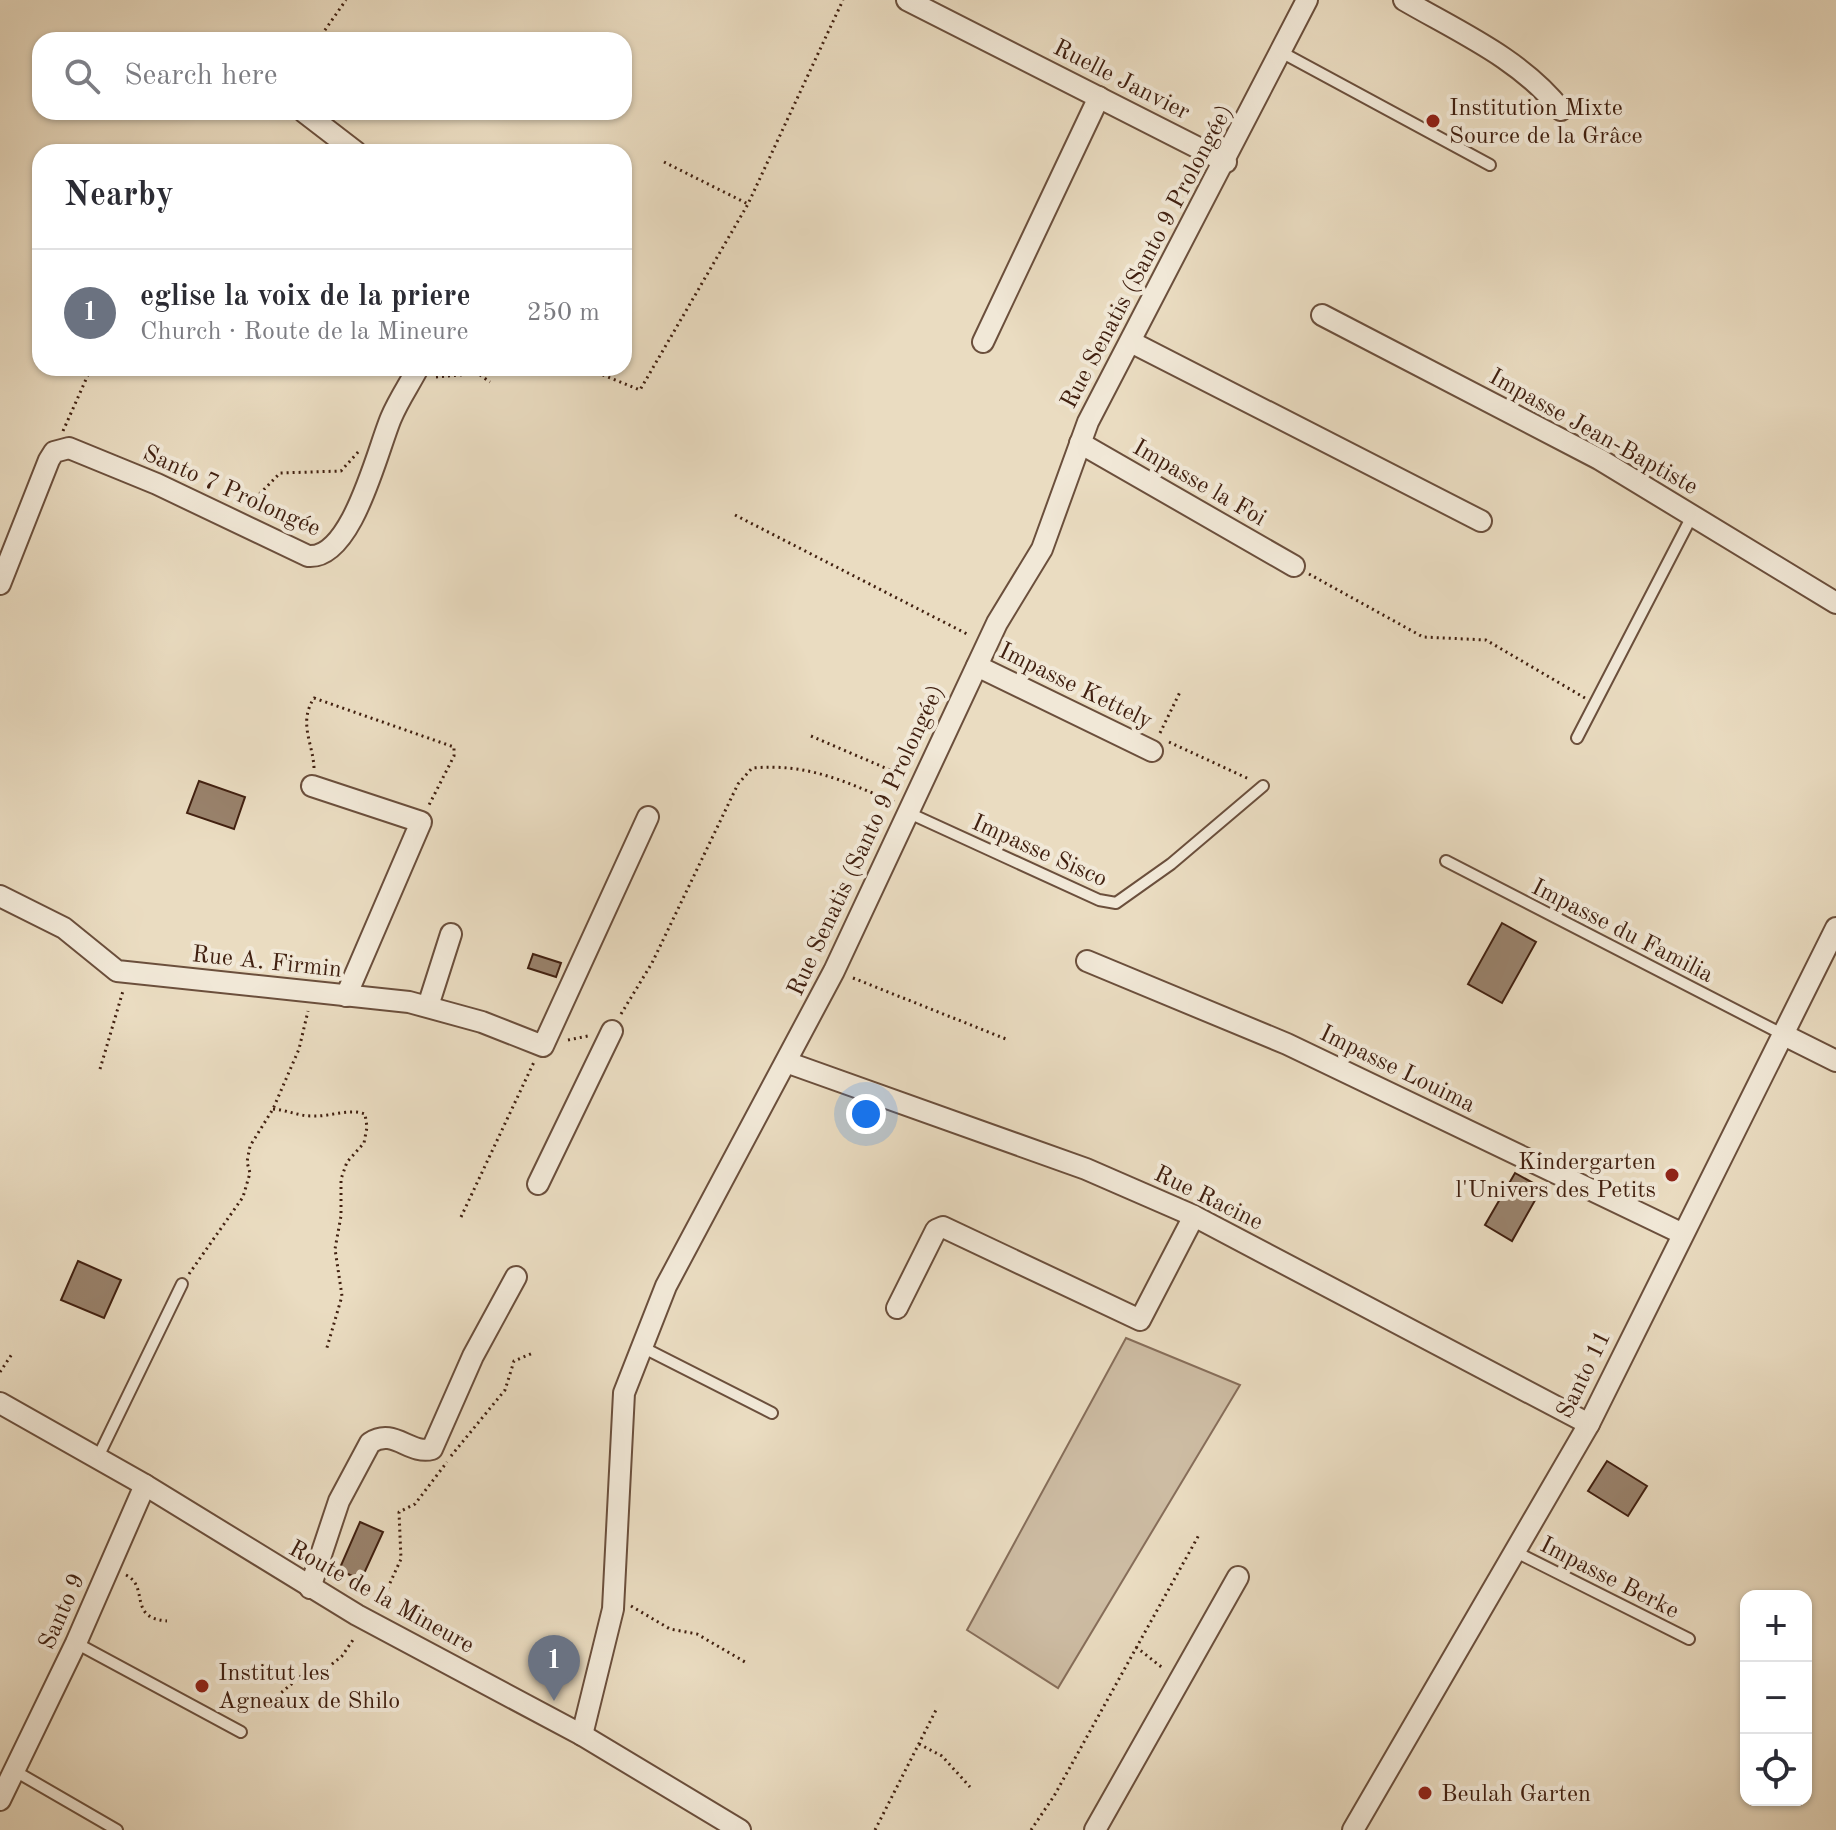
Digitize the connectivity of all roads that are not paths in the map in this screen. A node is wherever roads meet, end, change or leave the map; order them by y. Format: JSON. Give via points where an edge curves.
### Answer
{"nodes":[{"id":1,"x":907,"y":0,"type":"edge"},
{"id":2,"x":1307,"y":0,"type":"edge"},
{"id":3,"x":1404,"y":0,"type":"edge"},
{"id":4,"x":1281,"y":52,"type":"junction"},
{"id":5,"x":1099,"y":97,"type":"junction"},
{"id":6,"x":1561,"y":110,"type":"dead end"},
{"id":7,"x":314,"y":120,"type":"edge"},
{"id":8,"x":346,"y":144,"type":"edge"},
{"id":9,"x":1226,"y":162,"type":"junction"},
{"id":10,"x":1490,"y":165,"type":"dead end"},
{"id":11,"x":1322,"y":315,"type":"dead end"},
{"id":12,"x":983,"y":342,"type":"dead end"},
{"id":13,"x":1131,"y":342,"type":"junction"},
{"id":14,"x":414,"y":376,"type":"edge"},
{"id":15,"x":1080,"y":443,"type":"junction"},
{"id":16,"x":1692,"y":516,"type":"junction"},
{"id":17,"x":1481,"y":521,"type":"dead end"},
{"id":18,"x":1294,"y":566,"type":"road end"},
{"id":19,"x":0,"y":584,"type":"edge"},
{"id":20,"x":1836,"y":603,"type":"edge"},
{"id":21,"x":977,"y":666,"type":"junction"},
{"id":22,"x":1577,"y":738,"type":"dead end"},
{"id":23,"x":1152,"y":751,"type":"dead end"},
{"id":24,"x":312,"y":786,"type":"road end"},
{"id":25,"x":1263,"y":786,"type":"road end"},
{"id":26,"x":910,"y":811,"type":"junction"},
{"id":27,"x":648,"y":817,"type":"dead end"},
{"id":28,"x":1446,"y":861,"type":"dead end"},
{"id":29,"x":0,"y":896,"type":"edge"},
{"id":30,"x":1836,"y":928,"type":"edge"},
{"id":31,"x":451,"y":934,"type":"dead end"},
{"id":32,"x":1087,"y":961,"type":"dead end"},
{"id":33,"x":346,"y":996,"type":"junction"},
{"id":34,"x":428,"y":1006,"type":"junction"},
{"id":35,"x":612,"y":1031,"type":"road end"},
{"id":36,"x":1782,"y":1034,"type":"junction"},
{"id":37,"x":1836,"y":1061,"type":"edge"},
{"id":38,"x":786,"y":1062,"type":"junction"},
{"id":39,"x":538,"y":1184,"type":"dead end"},
{"id":40,"x":1194,"y":1216,"type":"junction"},
{"id":41,"x":1681,"y":1233,"type":"junction"},
{"id":42,"x":516,"y":1277,"type":"dead end"},
{"id":43,"x":182,"y":1284,"type":"road end"},
{"id":44,"x":897,"y":1308,"type":"dead end"},
{"id":45,"x":642,"y":1347,"type":"junction"},
{"id":46,"x":0,"y":1403,"type":"edge"},
{"id":47,"x":772,"y":1413,"type":"dead end"},
{"id":48,"x":1589,"y":1424,"type":"junction"},
{"id":49,"x":98,"y":1457,"type":"junction"},
{"id":50,"x":145,"y":1485,"type":"junction"},
{"id":51,"x":1514,"y":1551,"type":"junction"},
{"id":52,"x":1238,"y":1577,"type":"dead end"},
{"id":53,"x":310,"y":1588,"type":"junction"},
{"id":54,"x":1689,"y":1639,"type":"dead end"},
{"id":55,"x":76,"y":1643,"type":"junction"},
{"id":56,"x":241,"y":1732,"type":"dead end"},
{"id":57,"x":582,"y":1735,"type":"junction"},
{"id":58,"x":15,"y":1771,"type":"junction"},
{"id":59,"x":0,"y":1800,"type":"edge"},
{"id":60,"x":117,"y":1830,"type":"edge"},
{"id":61,"x":740,"y":1830,"type":"edge"},
{"id":62,"x":1095,"y":1830,"type":"edge"},
{"id":63,"x":1353,"y":1830,"type":"edge"}],
"edges":[{"from":1,"to":5,"type":"street","name":"Ruelle Janvier"},
{"from":2,"to":4,"type":"street","name":"Rue Senatis (Santo 9 Prolongée)"},
{"from":3,"to":6,"type":"street","via":[[1517,66]]},
{"from":4,"to":9,"type":"street","name":"Rue Senatis (Santo 9 Prolongée)"},
{"from":4,"to":10,"type":"lane"},
{"from":5,"to":9,"type":"street","name":"Ruelle Janvier"},
{"from":5,"to":12,"type":"street"},
{"from":7,"to":8,"type":"street"},
{"from":9,"to":13,"type":"street","name":"Rue Senatis (Santo 9 Prolongée)"},
{"from":11,"to":16,"type":"street","name":"Impasse Jean-Baptiste","via":[[1599,459]]},
{"from":13,"to":15,"type":"street","name":"Rue Senatis (Santo 9 Prolongée)"},
{"from":13,"to":17,"type":"street"},
{"from":14,"to":19,"type":"street","name":"Santo 7 Prolongée","via":[[358,508],[329,553],[308,556],[69,448],[54,452]]},
{"from":15,"to":18,"type":"street","name":"Impasse la Foi"},
{"from":15,"to":21,"type":"street","name":"Rue Senatis (Santo 9 Prolongée)","via":[[1042,549]]},
{"from":16,"to":20,"type":"street","name":"Impasse Jean-Baptiste"},
{"from":16,"to":22,"type":"lane"},
{"from":21,"to":23,"type":"street","name":"Impasse Kettely"},
{"from":21,"to":26,"type":"street","name":"Rue Senatis (Santo 9 Prolongée)"},
{"from":24,"to":33,"type":"street","via":[[421,822]]},
{"from":25,"to":26,"type":"lane","name":"Impasse Sisco","via":[[1116,903],[1099,900]]},
{"from":26,"to":38,"type":"street","name":"Rue Senatis (Santo 9 Prolongée)"},
{"from":27,"to":34,"type":"street","name":"Rue A. Firmin","via":[[543,1046]]},
{"from":28,"to":36,"type":"lane","name":"Impasse du Familia"},
{"from":29,"to":33,"type":"street","name":"Rue A. Firmin","via":[[64,928],[117,971]]},
{"from":30,"to":36,"type":"street","name":"Santo 11"},
{"from":31,"to":34,"type":"street"},
{"from":32,"to":41,"type":"street","name":"Impasse Louima","via":[[1287,1044]]},
{"from":33,"to":34,"type":"street","name":"Rue A. Firmin"},
{"from":35,"to":39,"type":"street"},
{"from":36,"to":37,"type":"street"},
{"from":36,"to":41,"type":"street","name":"Santo 11"},
{"from":38,"to":40,"type":"street","name":"Rue Racine","via":[[1086,1169]]},
{"from":38,"to":45,"type":"street","name":"Rue Senatis (Santo 9 Prolongée)","via":[[666,1286]]},
{"from":40,"to":44,"type":"street","via":[[1140,1320],[943,1227],[936,1230]]},
{"from":40,"to":48,"type":"street","name":"Rue Racine"},
{"from":41,"to":48,"type":"street","name":"Santo 11"},
{"from":42,"to":53,"type":"street","via":[[432,1449],[423,1451],[390,1436],[370,1443],[339,1501]]},
{"from":43,"to":49,"type":"lane"},
{"from":45,"to":47,"type":"lane"},
{"from":45,"to":57,"type":"street","name":"Rue Senatis (Santo 9 Prolongée)","via":[[624,1393],[614,1596]]},
{"from":46,"to":49,"type":"street","name":"Route de la Mineure"},
{"from":48,"to":51,"type":"street","name":"Santo 11"},
{"from":49,"to":50,"type":"street","name":"Route de la Mineure"},
{"from":50,"to":53,"type":"street","name":"Route de la Mineure"},
{"from":50,"to":55,"type":"street","name":"Santo 9"},
{"from":51,"to":54,"type":"lane","name":"Impasse Berke"},
{"from":51,"to":63,"type":"street","name":"Santo 11"},
{"from":52,"to":62,"type":"street"},
{"from":53,"to":57,"type":"street","name":"Route de la Mineure"},
{"from":55,"to":56,"type":"lane"},
{"from":55,"to":58,"type":"street","name":"Santo 9"},
{"from":57,"to":61,"type":"street","name":"Route de la Mineure"},
{"from":58,"to":59,"type":"street","name":"Santo 9"},
{"from":58,"to":60,"type":"lane"}]}
